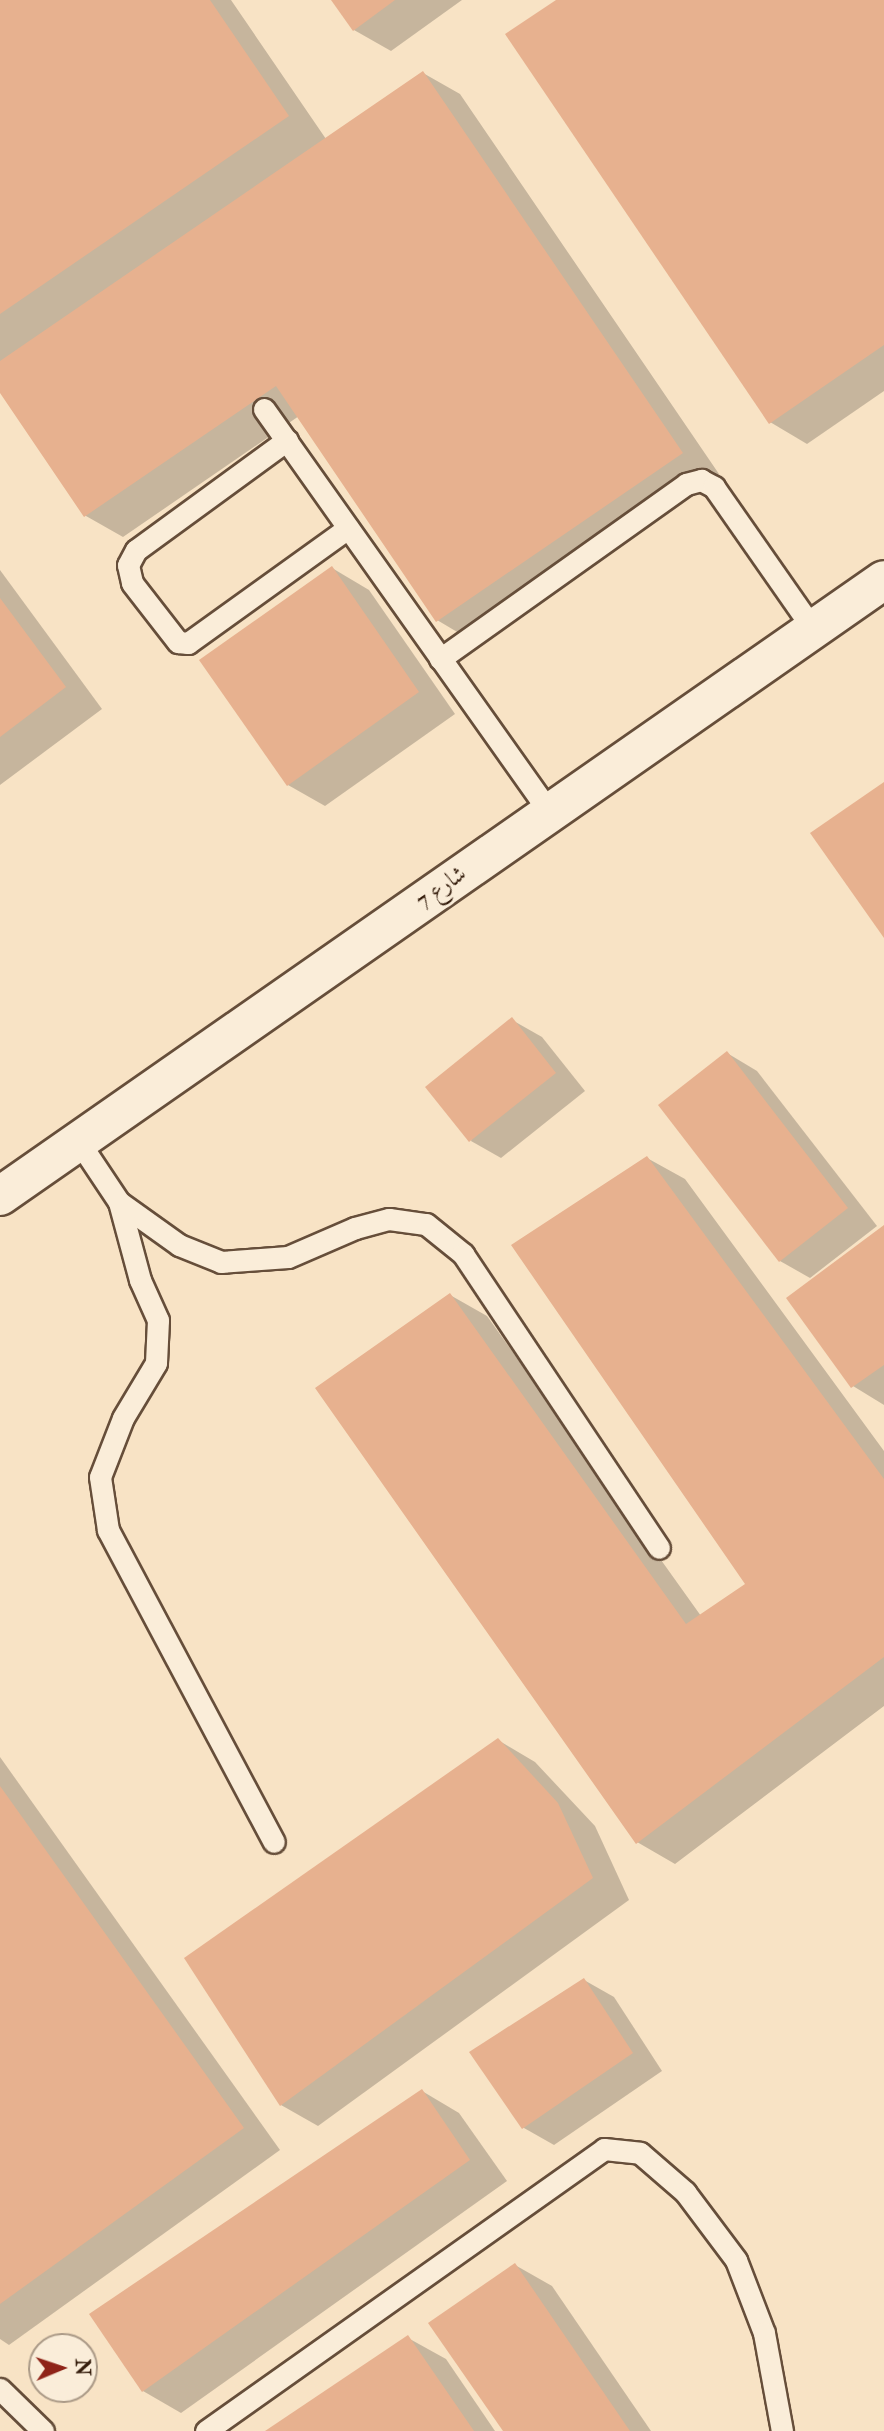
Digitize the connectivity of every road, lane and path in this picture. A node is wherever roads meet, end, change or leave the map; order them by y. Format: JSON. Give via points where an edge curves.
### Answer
{"nodes":[{"id":1,"x":264,"y":409,"type":"dead end"},
{"id":2,"x":287,"y":440,"type":"junction"},
{"id":3,"x":348,"y":528,"type":"junction"},
{"id":4,"x":884,"y":580,"type":"edge"},
{"id":5,"x":813,"y":629,"type":"junction"},
{"id":6,"x":440,"y":659,"type":"junction"},
{"id":7,"x":549,"y":812,"type":"junction"},
{"id":8,"x":78,"y":1139,"type":"junction"},
{"id":9,"x":0,"y":1196,"type":"edge"},
{"id":10,"x":119,"y":1202,"type":"junction"},
{"id":11,"x":659,"y":1548,"type":"dead end"},
{"id":12,"x":274,"y":1842,"type":"dead end"},
{"id":13,"x":0,"y":2389,"type":"edge"},
{"id":14,"x":43,"y":2431,"type":"edge"},
{"id":15,"x":206,"y":2431,"type":"edge"},
{"id":16,"x":782,"y":2431,"type":"edge"}],
"edges":[{"from":1,"to":2,"type":"lane"},
{"from":2,"to":3,"type":"lane"},
{"from":2,"to":3,"type":"lane","via":[[136,550],[128,565],[132,583],[178,642],[188,643]]},
{"from":3,"to":6,"type":"lane"},
{"from":4,"to":5,"type":"street","name":"شارع 7"},
{"from":5,"to":6,"type":"lane","via":[[714,487],[701,480],[686,485]]},
{"from":5,"to":7,"type":"street","name":"شارع 7"},
{"from":6,"to":7,"type":"lane"},
{"from":7,"to":8,"type":"street","name":"شارع 7"},
{"from":8,"to":9,"type":"street","name":"شارع 7"},
{"from":8,"to":10,"type":"lane"},
{"from":10,"to":11,"type":"lane","via":[[179,1245],[222,1262],[288,1257],[355,1228],[389,1219],[426,1224],[463,1254]]},
{"from":10,"to":12,"type":"lane","via":[[140,1280],[158,1320],[156,1363],[123,1418],[100,1477],[108,1530]]},
{"from":13,"to":14,"type":"lane"},
{"from":15,"to":16,"type":"lane","via":[[604,2149],[640,2153],[685,2192],[736,2260],[764,2333]]}]}
